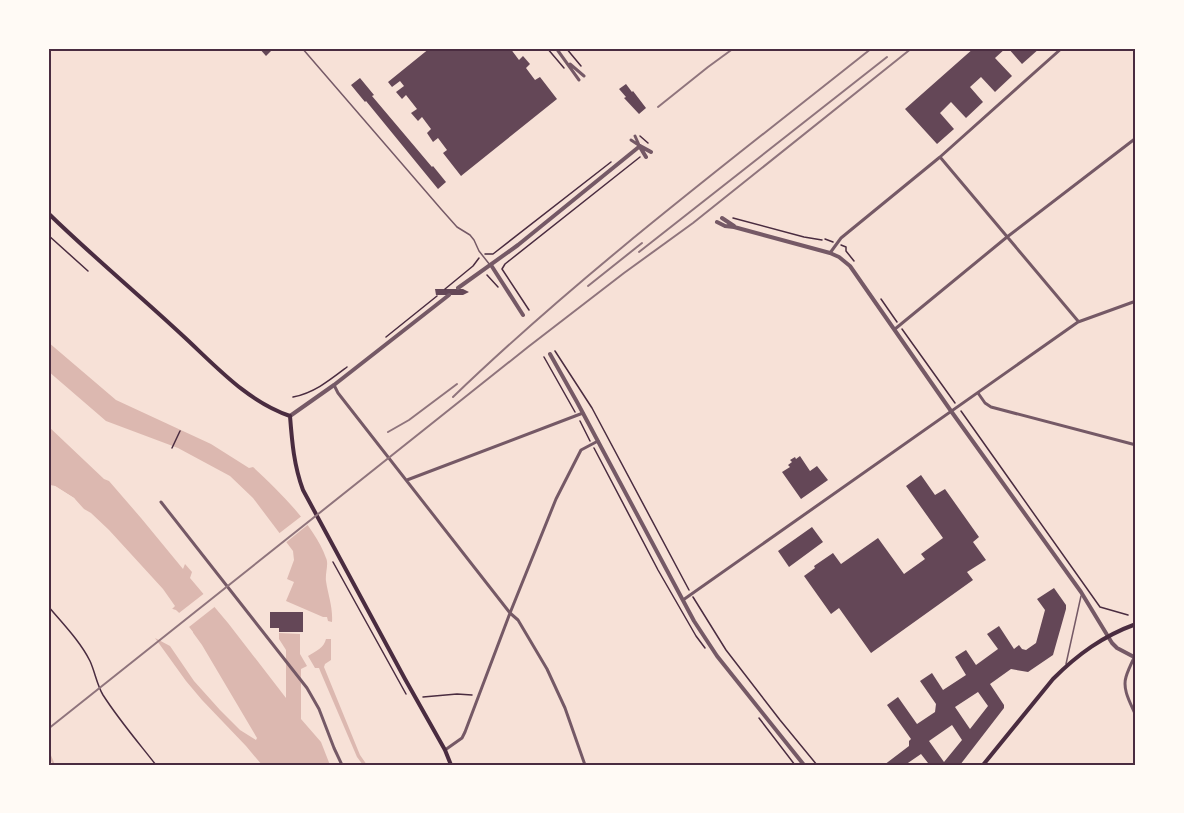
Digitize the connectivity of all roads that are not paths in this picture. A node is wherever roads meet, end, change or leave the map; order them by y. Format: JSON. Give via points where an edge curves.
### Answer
{"nodes":[{"id":1,"x":302,"y":48,"type":"edge"},
{"id":2,"x":556,"y":48,"type":"edge"},
{"id":3,"x":1062,"y":48,"type":"edge"},
{"id":4,"x":566,"y":61,"type":"junction"},
{"id":5,"x":584,"y":76,"type":"dead end"},
{"id":6,"x":579,"y":80,"type":"dead end"},
{"id":7,"x":637,"y":135,"type":"road end"},
{"id":8,"x":1136,"y":138,"type":"edge"},
{"id":9,"x":631,"y":140,"type":"dead end"},
{"id":10,"x":640,"y":146,"type":"junction"},
{"id":11,"x":651,"y":149,"type":"road end"},
{"id":12,"x":643,"y":157,"type":"road end"},
{"id":13,"x":940,"y":158,"type":"junction"},
{"id":14,"x":48,"y":213,"type":"edge"},
{"id":15,"x":722,"y":218,"type":"dead end"},
{"id":16,"x":717,"y":222,"type":"dead end"},
{"id":17,"x":734,"y":227,"type":"junction"},
{"id":18,"x":1007,"y":237,"type":"junction"},
{"id":19,"x":830,"y":253,"type":"junction"},
{"id":20,"x":490,"y":265,"type":"junction"},
{"id":21,"x":458,"y":288,"type":"dead end"},
{"id":22,"x":449,"y":295,"type":"dead end"},
{"id":23,"x":1136,"y":301,"type":"edge"},
{"id":24,"x":523,"y":315,"type":"dead end"},
{"id":25,"x":1078,"y":322,"type":"junction"},
{"id":26,"x":895,"y":329,"type":"junction"},
{"id":27,"x":550,"y":354,"type":"dead end"},
{"id":28,"x":334,"y":385,"type":"junction"},
{"id":29,"x":978,"y":393,"type":"junction"},
{"id":30,"x":951,"y":411,"type":"junction"},
{"id":31,"x":583,"y":413,"type":"junction"},
{"id":32,"x":290,"y":416,"type":"junction"},
{"id":33,"x":598,"y":441,"type":"junction"},
{"id":34,"x":1136,"y":445,"type":"edge"},
{"id":35,"x":407,"y":480,"type":"junction"},
{"id":36,"x":161,"y":502,"type":"dead end"},
{"id":37,"x":1081,"y":592,"type":"junction"},
{"id":38,"x":683,"y":600,"type":"junction"},
{"id":39,"x":510,"y":613,"type":"junction"},
{"id":40,"x":1136,"y":624,"type":"edge"},
{"id":41,"x":1107,"y":636,"type":"junction"},
{"id":42,"x":1136,"y":652,"type":"edge"},
{"id":43,"x":1135,"y":658,"type":"edge"},
{"id":44,"x":1066,"y":666,"type":"junction"},
{"id":45,"x":1136,"y":717,"type":"edge"},
{"id":46,"x":445,"y":750,"type":"junction"},
{"id":47,"x":342,"y":765,"type":"edge"},
{"id":48,"x":451,"y":765,"type":"edge"},
{"id":49,"x":585,"y":765,"type":"edge"},
{"id":50,"x":804,"y":765,"type":"edge"},
{"id":51,"x":983,"y":765,"type":"edge"}],
"edges":[{"from":1,"to":20,"type":"lane","via":[[457,227],[470,235]]},
{"from":2,"to":4,"type":"street"},
{"from":3,"to":13,"type":"street"},
{"from":4,"to":5,"type":"street"},
{"from":4,"to":6,"type":"street"},
{"from":7,"to":10,"type":"street"},
{"from":8,"to":18,"type":"street"},
{"from":9,"to":10,"type":"street"},
{"from":10,"to":11,"type":"street"},
{"from":10,"to":12,"type":"street"},
{"from":10,"to":20,"type":"street"},
{"from":13,"to":18,"type":"street"},
{"from":13,"to":19,"type":"street","via":[[844,236]]},
{"from":14,"to":32,"type":"main road","via":[[246,393]]},
{"from":15,"to":17,"type":"street"},
{"from":16,"to":17,"type":"street"},
{"from":17,"to":19,"type":"street"},
{"from":18,"to":25,"type":"street"},
{"from":18,"to":26,"type":"street"},
{"from":19,"to":26,"type":"street","via":[[850,266]]},
{"from":20,"to":21,"type":"street"},
{"from":20,"to":24,"type":"street"},
{"from":22,"to":28,"type":"street"},
{"from":23,"to":25,"type":"street"},
{"from":25,"to":29,"type":"street"},
{"from":26,"to":30,"type":"street"},
{"from":27,"to":31,"type":"street"},
{"from":28,"to":32,"type":"street"},
{"from":28,"to":35,"type":"street"},
{"from":29,"to":30,"type":"street"},
{"from":29,"to":34,"type":"street","via":[[991,407]]},
{"from":30,"to":37,"type":"street"},
{"from":30,"to":38,"type":"street"},
{"from":31,"to":33,"type":"street"},
{"from":31,"to":35,"type":"street"},
{"from":32,"to":46,"type":"main road","via":[[294,459],[303,490]]},
{"from":33,"to":38,"type":"street"},
{"from":33,"to":39,"type":"street","via":[[581,451],[556,499]]},
{"from":35,"to":39,"type":"street"},
{"from":36,"to":47,"type":"street","via":[[303,683],[319,709]]},
{"from":37,"to":41,"type":"street"},
{"from":37,"to":44,"type":"lane"},
{"from":38,"to":50,"type":"street","via":[[717,656]]},
{"from":39,"to":46,"type":"street","via":[[462,738]]},
{"from":39,"to":49,"type":"street","via":[[547,669]]},
{"from":40,"to":41,"type":"main road"},
{"from":41,"to":43,"type":"street","via":[[1117,648]]},
{"from":41,"to":44,"type":"main road"},
{"from":42,"to":43,"type":"lane"},
{"from":43,"to":45,"type":"street","via":[[1125,686]]},
{"from":44,"to":51,"type":"main road"},
{"from":46,"to":48,"type":"main road"}]}
